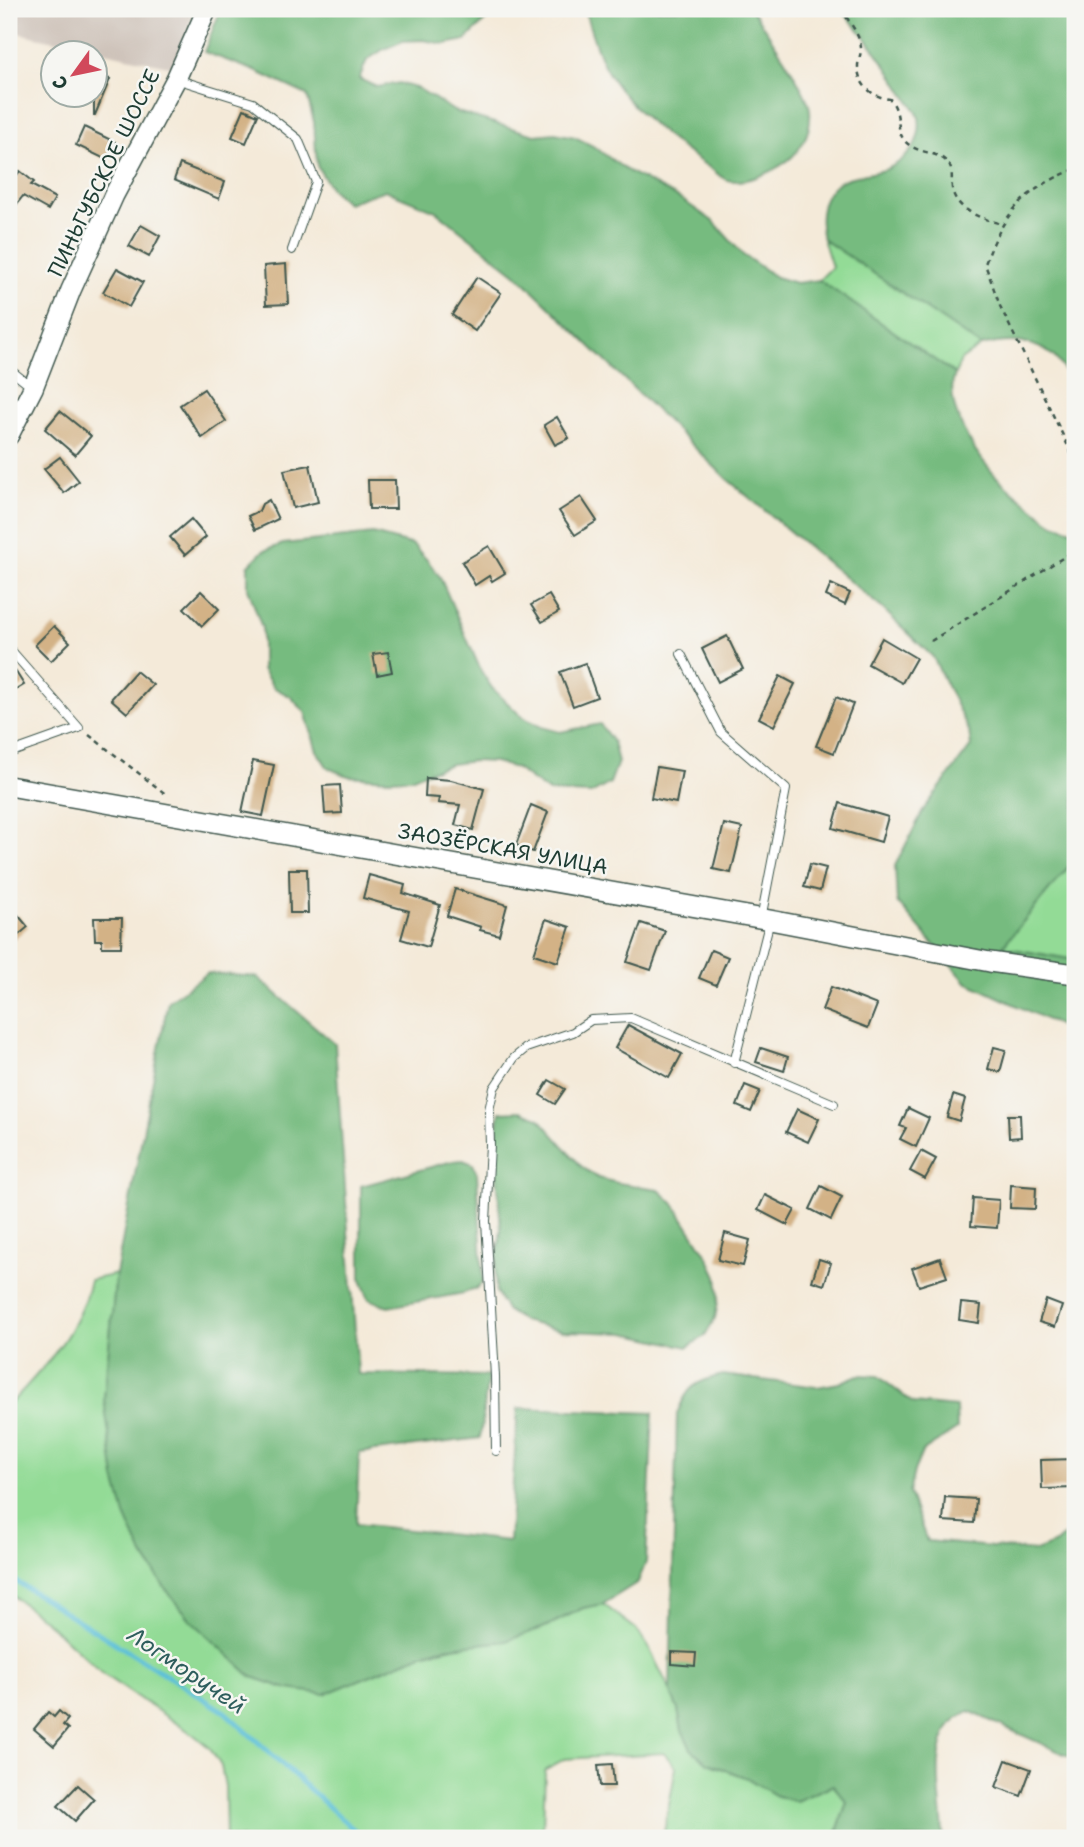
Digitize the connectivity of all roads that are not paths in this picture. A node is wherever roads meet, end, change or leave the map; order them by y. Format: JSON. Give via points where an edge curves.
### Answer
{"nodes":[{"id":1,"x":207,"y":9,"type":"edge"},
{"id":2,"x":176,"y":79,"type":"junction"},
{"id":3,"x":292,"y":250,"type":"dead end"},
{"id":4,"x":9,"y":369,"type":"edge"},
{"id":5,"x":33,"y":388,"type":"junction"},
{"id":6,"x":9,"y":435,"type":"edge"},
{"id":7,"x":9,"y":648,"type":"edge"},
{"id":8,"x":681,"y":654,"type":"dead end"},
{"id":9,"x":9,"y":752,"type":"edge"},
{"id":10,"x":9,"y":786,"type":"edge"},
{"id":11,"x":766,"y":919,"type":"junction"},
{"id":12,"x":1075,"y":974,"type":"edge"},
{"id":13,"x":734,"y":1063,"type":"junction"},
{"id":14,"x":834,"y":1104,"type":"dead end"},
{"id":15,"x":496,"y":1451,"type":"dead end"}],
"edges":[{"from":1,"to":2,"type":"street","name":"ПИНЬГУБСКОЕ ШОССЕ"},
{"from":2,"to":3,"type":"lane","via":[[253,103],[299,139],[317,182]]},
{"from":2,"to":5,"type":"street","name":"ПИНЬГУБСКОЕ ШОССЕ","via":[[114,195]]},
{"from":4,"to":5,"type":"lane"},
{"from":5,"to":6,"type":"street","name":"ПИНЬГУБСКОЕ ШОССЕ"},
{"from":7,"to":9,"type":"lane","via":[[79,728]]},
{"from":8,"to":11,"type":"lane","via":[[721,732],[786,789]]},
{"from":10,"to":11,"type":"street","name":"ЗАОЗЁРСКАЯ УЛИЦА"},
{"from":11,"to":12,"type":"street","name":"ЗАОЗЁРСКАЯ УЛИЦА"},
{"from":11,"to":13,"type":"lane"},
{"from":13,"to":14,"type":"lane"},
{"from":13,"to":15,"type":"lane","via":[[631,1018],[591,1020],[573,1032],[526,1048],[494,1088],[486,1198]]}]}
